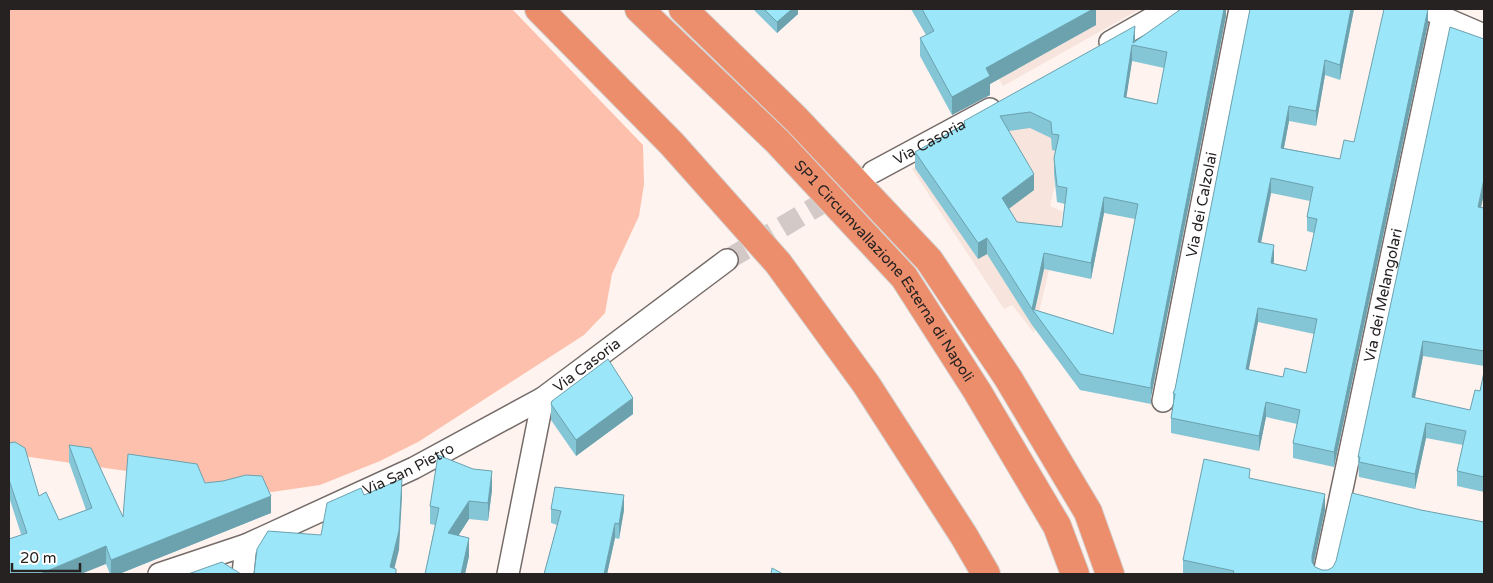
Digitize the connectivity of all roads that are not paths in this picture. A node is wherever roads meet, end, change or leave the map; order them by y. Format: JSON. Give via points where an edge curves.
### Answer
{"nodes":[{"id":1,"x":539,"y":9,"type":"edge"},
{"id":2,"x":640,"y":9,"type":"edge"},
{"id":3,"x":683,"y":9,"type":"edge"},
{"id":4,"x":703,"y":9,"type":"edge"},
{"id":5,"x":1168,"y":9,"type":"edge"},
{"id":6,"x":1240,"y":9,"type":"edge"},
{"id":7,"x":1435,"y":13,"type":"edge"},
{"id":8,"x":1484,"y":36,"type":"edge"},
{"id":9,"x":1095,"y":51,"type":"edge"},
{"id":10,"x":737,"y":61,"type":"junction"},
{"id":11,"x":1010,"y":98,"type":"edge"},
{"id":12,"x":873,"y":172,"type":"tunnel mouth"},
{"id":13,"x":727,"y":260,"type":"tunnel mouth"},
{"id":14,"x":543,"y":398,"type":"junction"},
{"id":15,"x":1163,"y":401,"type":"dead end"},
{"id":16,"x":246,"y":545,"type":"junction"},
{"id":17,"x":1106,"y":562,"type":"edge"},
{"id":18,"x":159,"y":574,"type":"edge"},
{"id":19,"x":244,"y":574,"type":"edge"},
{"id":20,"x":508,"y":574,"type":"edge"},
{"id":21,"x":986,"y":574,"type":"edge"},
{"id":22,"x":1075,"y":574,"type":"edge"},
{"id":23,"x":1118,"y":574,"type":"edge"},
{"id":24,"x":1324,"y":574,"type":"edge"}],
"edges":[{"from":1,"to":21,"type":"highway","via":[[672,144],[778,263],[866,384]]},
{"from":2,"to":22,"type":"highway","name":"SP1 Circumvallazione Esterna di Napoli","via":[[777,141],[904,277],[977,390],[1058,526]]},
{"from":3,"to":10,"type":"highway","name":"SP1 Circumvallazione Esterna di Napoli"},
{"from":4,"to":10,"type":"highway"},
{"from":5,"to":9,"type":"street"},
{"from":6,"to":15,"type":"street","name":"Via dei Calzolai"},
{"from":7,"to":8,"type":"street"},
{"from":7,"to":24,"type":"street","name":"Via dei Melangolari"},
{"from":10,"to":17,"type":"highway","name":"SP1 Circumvallazione Esterna di Napoli","via":[[929,260],[1008,378],[1088,512]]},
{"from":11,"to":12,"type":"street","name":"Via Casoria"},
{"from":13,"to":14,"type":"street","name":"Via Casoria"},
{"from":14,"to":16,"type":"street","name":"Via San Pietro","via":[[414,468]]},
{"from":14,"to":20,"type":"street"},
{"from":16,"to":18,"type":"street","name":"Via San Pietro"},
{"from":16,"to":19,"type":"street"},
{"from":17,"to":23,"type":"highway","name":"SP1 Circumvallazione Esterna di Napoli"}]}
